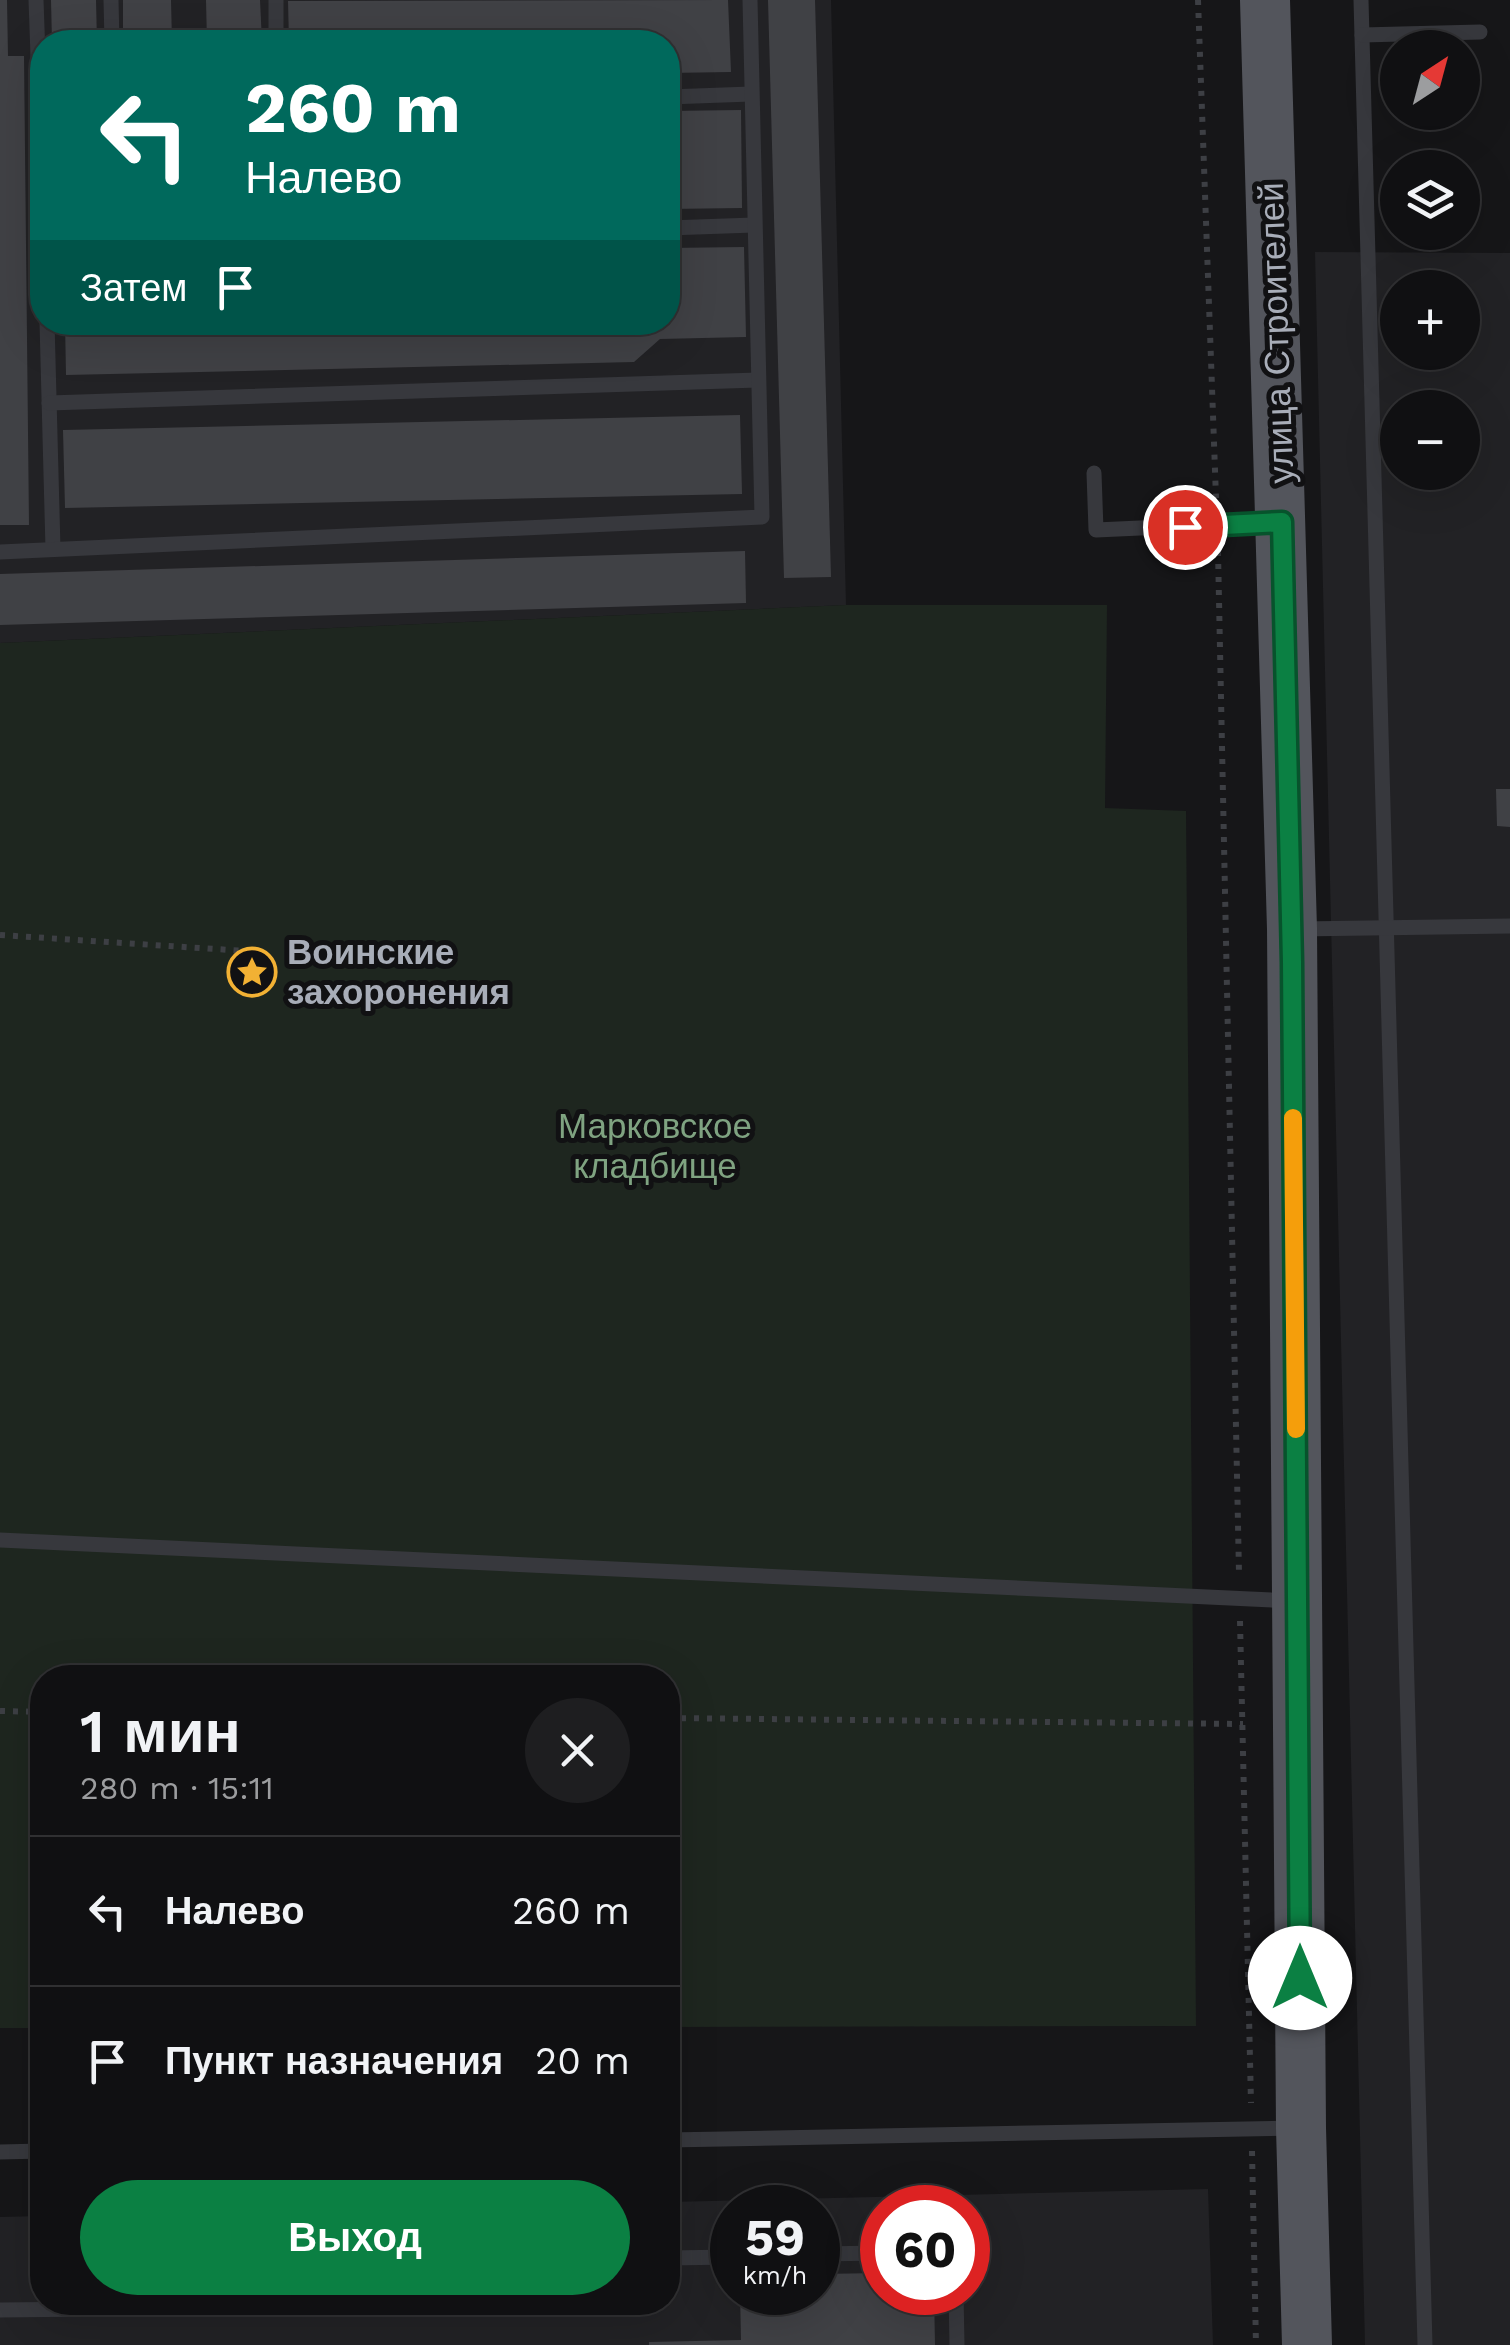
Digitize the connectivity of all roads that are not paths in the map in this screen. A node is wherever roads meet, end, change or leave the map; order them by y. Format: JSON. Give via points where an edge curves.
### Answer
{"nodes":[{"id":1,"x":36,"y":0,"type":"edge"},
{"id":2,"x":111,"y":0,"type":"edge"},
{"id":3,"x":276,"y":0,"type":"edge"},
{"id":4,"x":750,"y":0,"type":"edge"},
{"id":5,"x":1265,"y":0,"type":"edge"},
{"id":6,"x":1360,"y":0,"type":"edge"},
{"id":7,"x":37,"y":30,"type":"edge"},
{"id":8,"x":112,"y":30,"type":"edge"},
{"id":9,"x":276,"y":30,"type":"edge"},
{"id":10,"x":1362,"y":35,"type":"junction"},
{"id":11,"x":1380,"y":35,"type":"edge"},
{"id":12,"x":751,"y":94,"type":"junction"},
{"id":13,"x":680,"y":97,"type":"edge"},
{"id":14,"x":754,"y":225,"type":"junction"},
{"id":15,"x":680,"y":228,"type":"edge"},
{"id":16,"x":47,"y":335,"type":"edge"},
{"id":17,"x":758,"y":380,"type":"junction"},
{"id":18,"x":49,"y":403,"type":"junction"},
{"id":19,"x":1094,"y":472,"type":"dead end"},
{"id":20,"x":1282,"y":522,"type":"junction"},
{"id":21,"x":53,"y":549,"type":"junction"},
{"id":22,"x":0,"y":552,"type":"edge"},
{"id":23,"x":1510,"y":926,"type":"edge"},
{"id":24,"x":1386,"y":928,"type":"junction"},
{"id":25,"x":1292,"y":929,"type":"junction"},
{"id":26,"x":0,"y":1540,"type":"edge"},
{"id":27,"x":1297,"y":1601,"type":"junction"},
{"id":28,"x":1301,"y":2128,"type":"junction"},
{"id":29,"x":680,"y":2140,"type":"edge"},
{"id":30,"x":30,"y":2151,"type":"edge"},
{"id":31,"x":0,"y":2152,"type":"edge"},
{"id":32,"x":710,"y":2257,"type":"edge"},
{"id":33,"x":680,"y":2258,"type":"edge"},
{"id":34,"x":0,"y":2310,"type":"edge"},
{"id":35,"x":30,"y":2310,"type":"edge"},
{"id":36,"x":956,"y":2315,"type":"edge"},
{"id":37,"x":957,"y":2345,"type":"edge"},
{"id":38,"x":1307,"y":2345,"type":"edge"},
{"id":39,"x":1425,"y":2345,"type":"edge"}],
"edges":[{"from":1,"to":7,"type":"lane"},
{"from":2,"to":8,"type":"lane"},
{"from":3,"to":9,"type":"lane"},
{"from":4,"to":12,"type":"lane"},
{"from":5,"to":20,"type":"main road","name":"улица Строителей"},
{"from":6,"to":10,"type":"lane"},
{"from":10,"to":11,"type":"lane"},
{"from":10,"to":24,"type":"lane"},
{"from":12,"to":13,"type":"lane"},
{"from":12,"to":14,"type":"lane"},
{"from":14,"to":15,"type":"lane"},
{"from":14,"to":17,"type":"lane"},
{"from":16,"to":18,"type":"lane"},
{"from":17,"to":18,"type":"lane"},
{"from":17,"to":21,"type":"lane","via":[[762,517]]},
{"from":18,"to":21,"type":"lane"},
{"from":19,"to":20,"type":"lane","via":[[1096,530]]},
{"from":20,"to":25,"type":"main road","name":"улица Строителей"},
{"from":21,"to":22,"type":"lane"},
{"from":23,"to":24,"type":"lane"},
{"from":24,"to":25,"type":"lane"},
{"from":24,"to":39,"type":"lane"},
{"from":25,"to":27,"type":"main road","name":"улица Строителей"},
{"from":26,"to":27,"type":"lane"},
{"from":27,"to":28,"type":"main road","name":"улица Строителей"},
{"from":28,"to":29,"type":"lane"},
{"from":28,"to":38,"type":"main road","name":"улица Строителей"},
{"from":30,"to":31,"type":"lane"},
{"from":32,"to":33,"type":"lane"},
{"from":34,"to":35,"type":"lane"},
{"from":36,"to":37,"type":"lane"}]}
